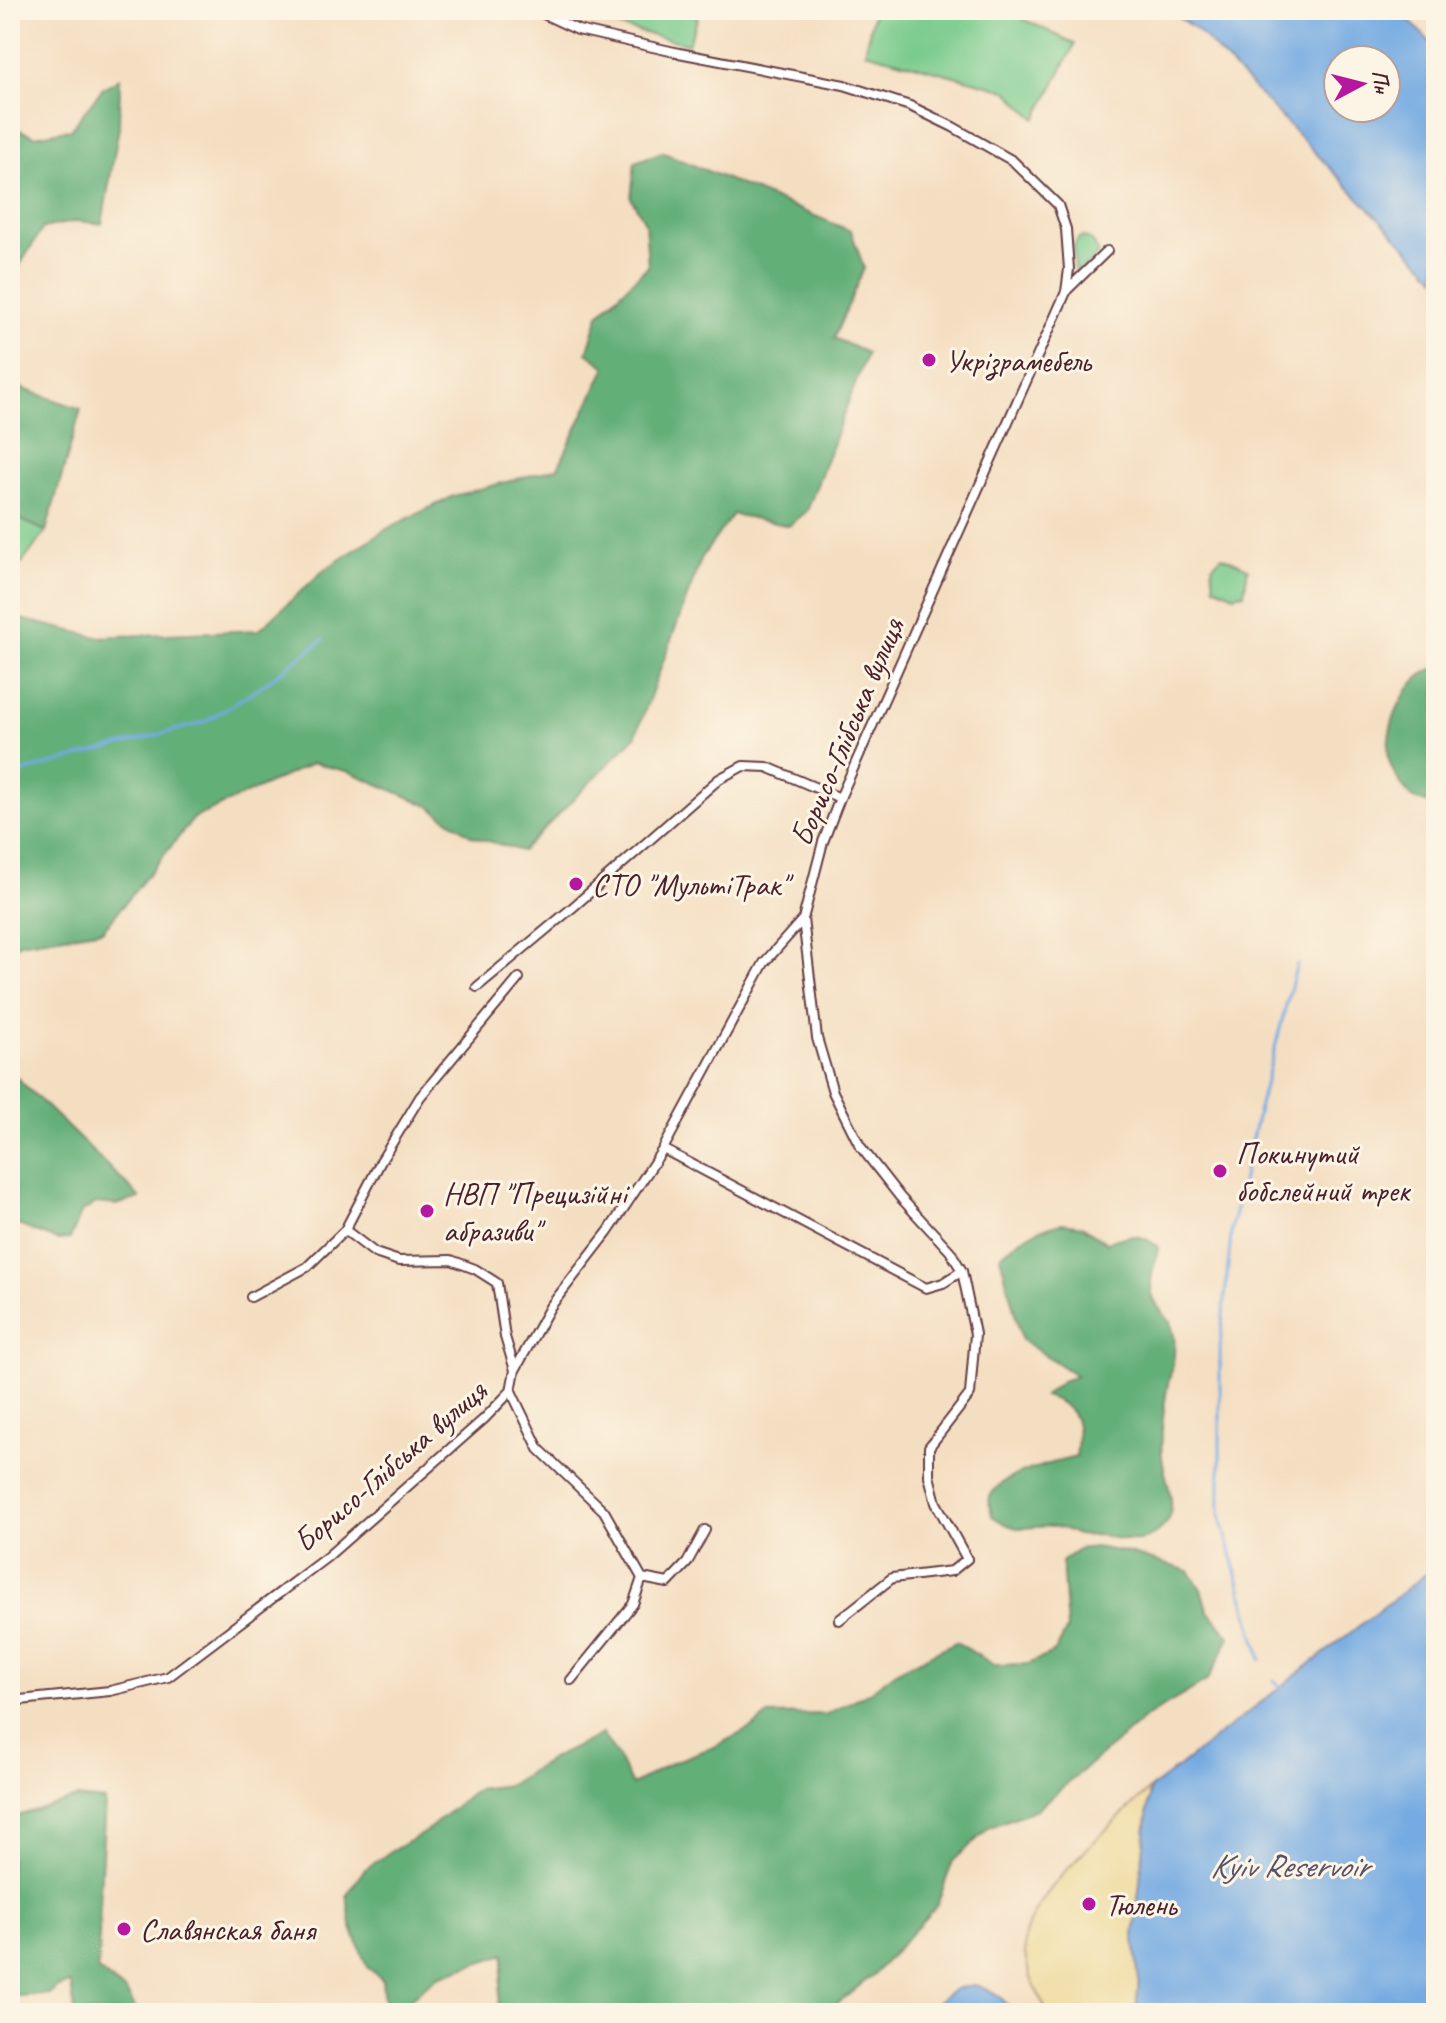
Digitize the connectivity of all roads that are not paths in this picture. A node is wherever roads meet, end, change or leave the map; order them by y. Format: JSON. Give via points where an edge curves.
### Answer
{"nodes":[{"id":1,"x":535,"y":10,"type":"edge"},
{"id":2,"x":1107,"y":251,"type":"dead end"},
{"id":3,"x":1066,"y":292,"type":"junction"},
{"id":4,"x":840,"y":798,"type":"junction"},
{"id":5,"x":803,"y":919,"type":"junction"},
{"id":6,"x":519,"y":978,"type":"dead end"},
{"id":7,"x":477,"y":987,"type":"dead end"},
{"id":8,"x":663,"y":1149,"type":"junction"},
{"id":9,"x":345,"y":1230,"type":"junction"},
{"id":10,"x":962,"y":1271,"type":"junction"},
{"id":11,"x":251,"y":1297,"type":"dead end"},
{"id":12,"x":515,"y":1370,"type":"junction"},
{"id":13,"x":511,"y":1391,"type":"junction"},
{"id":14,"x":705,"y":1530,"type":"dead end"},
{"id":15,"x":642,"y":1578,"type":"junction"},
{"id":16,"x":839,"y":1620,"type":"dead end"},
{"id":17,"x":571,"y":1680,"type":"dead end"},
{"id":18,"x":10,"y":1701,"type":"edge"}],
"edges":[{"from":1,"to":3,"type":"street","name":"Борисо-Глібська вулиця","via":[[578,30],[844,85],[910,106],[953,127],[1013,161],[1058,205],[1066,229]]},
{"from":2,"to":3,"type":"street","name":"Борисо-Глібська вулиця"},
{"from":3,"to":4,"type":"street","name":"Борисо-Глібська вулиця"},
{"from":4,"to":5,"type":"street","name":"Борисо-Глібська вулиця"},
{"from":4,"to":7,"type":"street","via":[[767,767],[743,766],[731,772]]},
{"from":5,"to":8,"type":"street","name":"Борисо-Глібська вулиця","via":[[764,963]]},
{"from":5,"to":10,"type":"street","via":[[817,1038],[833,1092],[860,1146]]},
{"from":6,"to":9,"type":"street","via":[[420,1097]]},
{"from":8,"to":10,"type":"street","via":[[926,1288]]},
{"from":8,"to":12,"type":"street","name":"Борисо-Глібська вулиця","via":[[550,1307]]},
{"from":9,"to":11,"type":"street","via":[[307,1267]]},
{"from":9,"to":12,"type":"street","via":[[375,1253],[399,1261],[451,1260],[497,1283]]},
{"from":10,"to":16,"type":"street","via":[[975,1334],[970,1394],[929,1447],[929,1476],[936,1503],[967,1559],[952,1571],[892,1578]]},
{"from":12,"to":13,"type":"street","name":"Борисо-Глібська вулиця"},
{"from":13,"to":15,"type":"street","via":[[539,1449],[604,1511]]},
{"from":13,"to":18,"type":"street","name":"Борисо-Глібська вулиця","via":[[327,1557],[168,1677],[110,1691]]},
{"from":14,"to":15,"type":"street","via":[[687,1563],[668,1583]]},
{"from":15,"to":17,"type":"street","via":[[633,1604]]}]}
